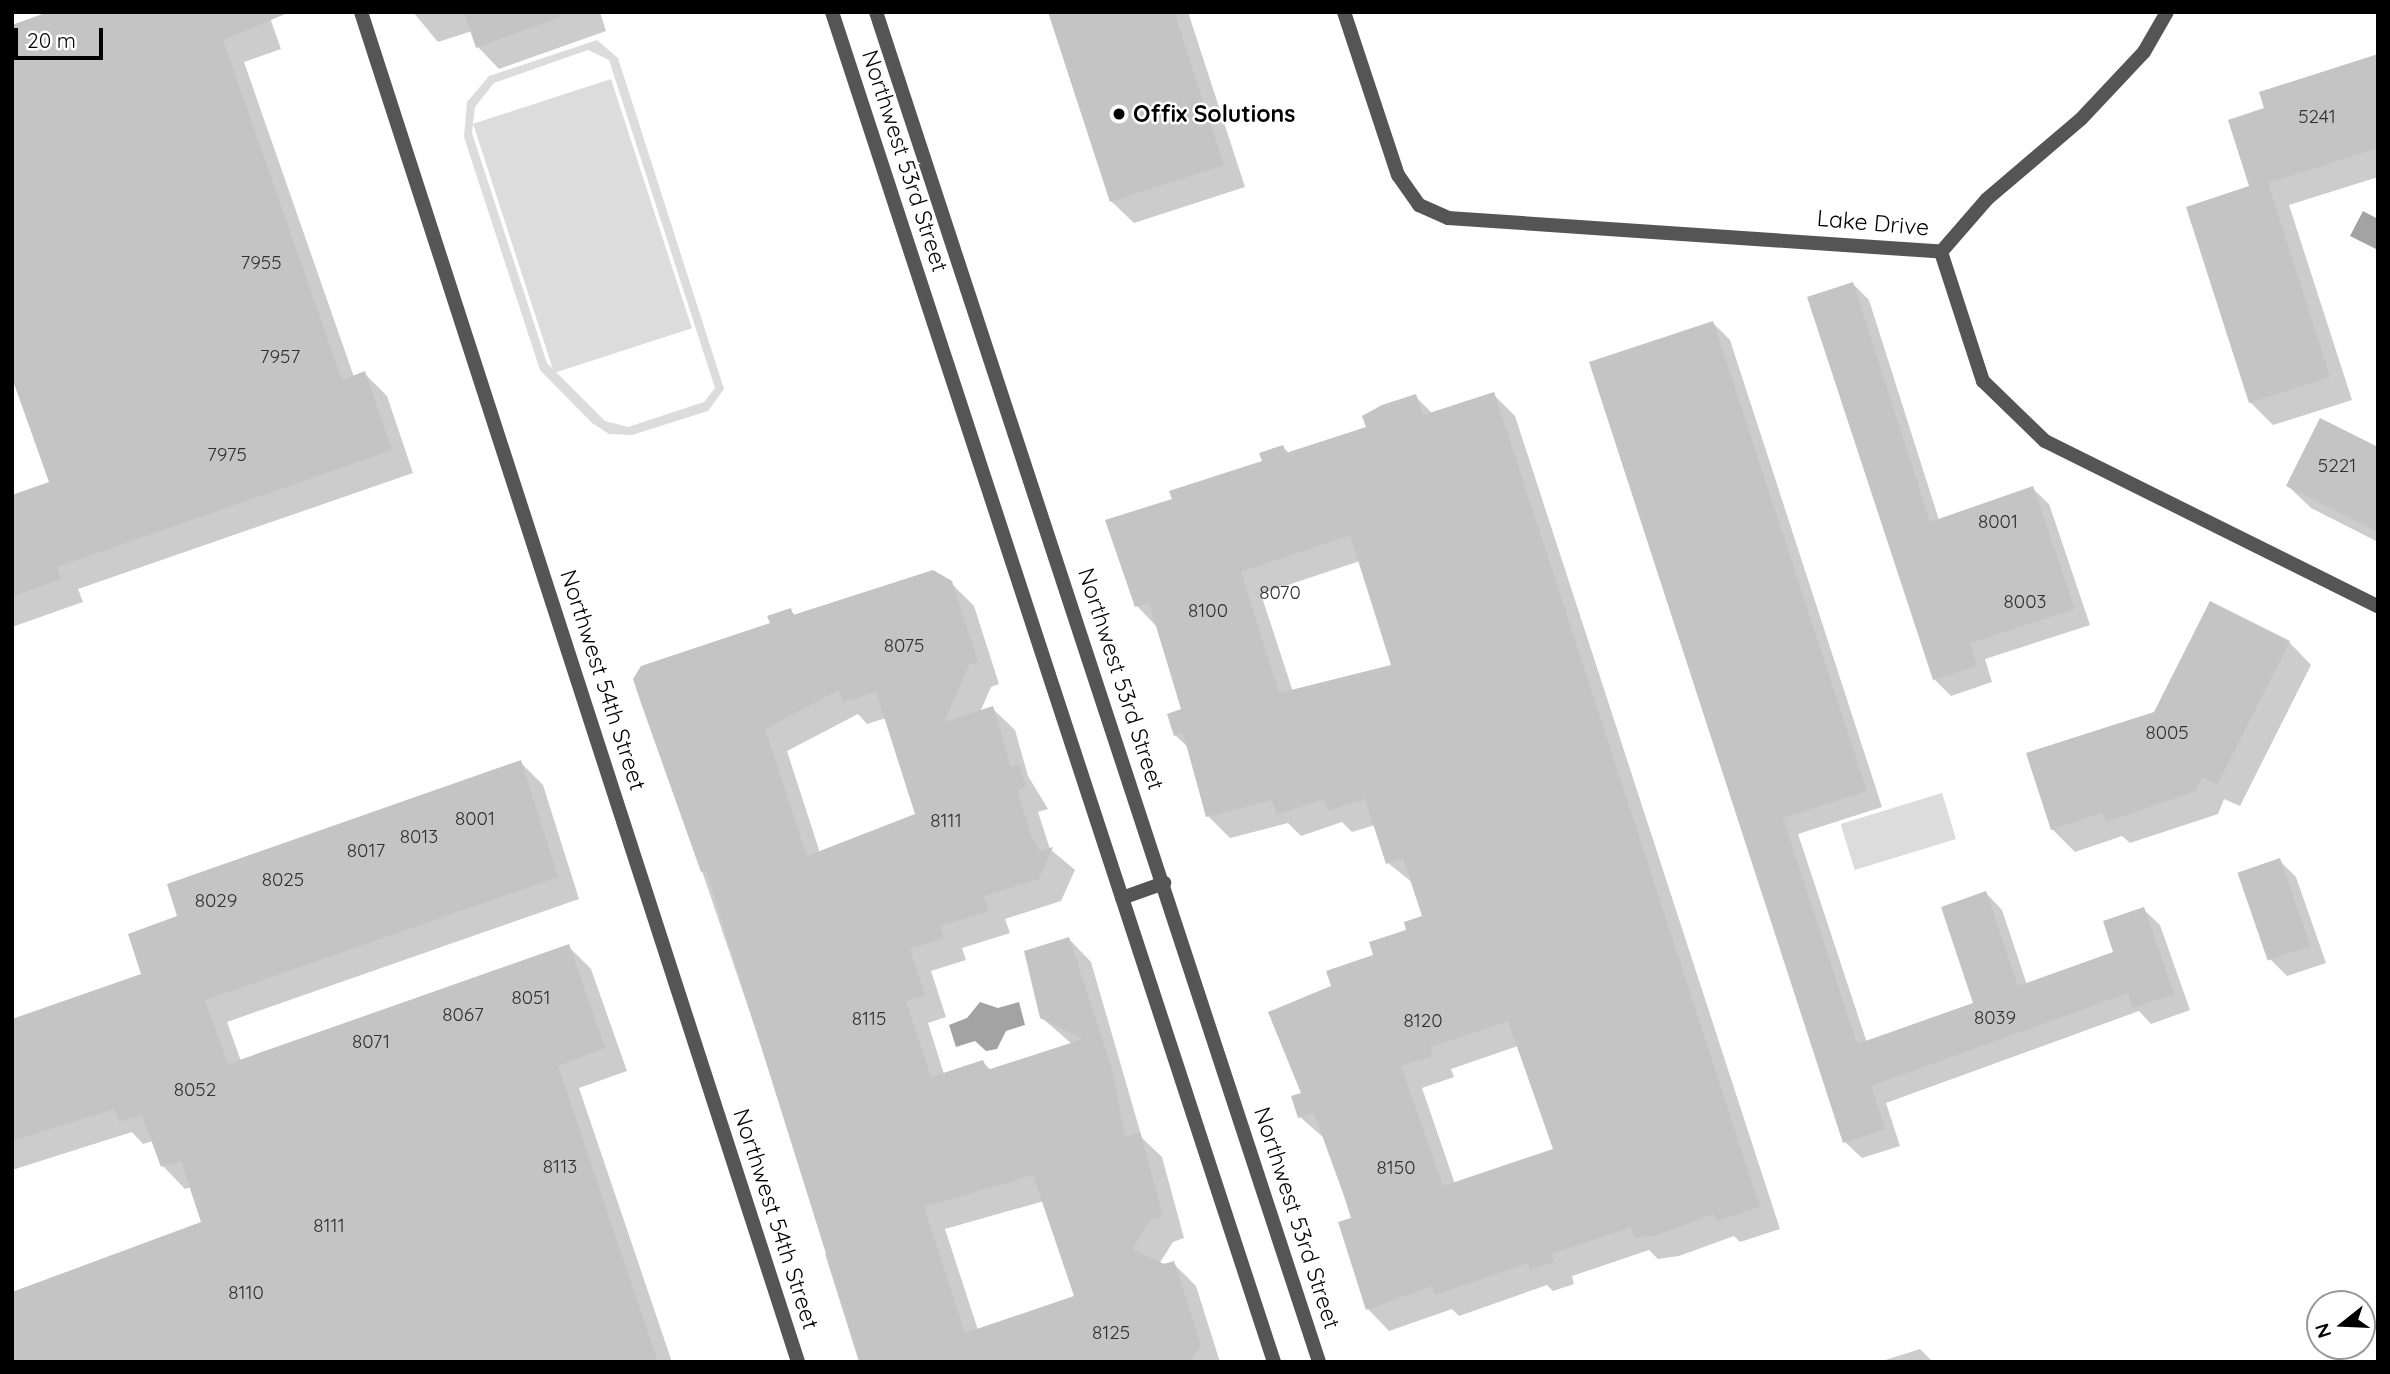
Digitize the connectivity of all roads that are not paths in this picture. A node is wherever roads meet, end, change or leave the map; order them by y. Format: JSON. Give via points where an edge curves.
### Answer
{"nodes":[{"id":1,"x":361,"y":12,"type":"edge"},
{"id":2,"x":832,"y":12,"type":"edge"},
{"id":3,"x":876,"y":12,"type":"edge"},
{"id":4,"x":1344,"y":12,"type":"edge"},
{"id":5,"x":2167,"y":12,"type":"edge"},
{"id":6,"x":1941,"y":252,"type":"junction"},
{"id":7,"x":2378,"y":606,"type":"edge"},
{"id":8,"x":1164,"y":883,"type":"junction"},
{"id":9,"x":1122,"y":898,"type":"junction"},
{"id":10,"x":798,"y":1362,"type":"edge"},
{"id":11,"x":1274,"y":1362,"type":"edge"},
{"id":12,"x":1319,"y":1362,"type":"edge"}],
"edges":[{"from":1,"to":10,"type":"street","name":"Northwest 54th Street"},
{"from":2,"to":9,"type":"street","name":"Northwest 53rd Street"},
{"from":3,"to":8,"type":"street","name":"Northwest 53rd Street"},
{"from":4,"to":6,"type":"street","name":"Lake Drive","via":[[1398,175],[1419,205],[1448,218]]},
{"from":5,"to":6,"type":"street","via":[[2144,52],[2081,119],[1987,199]]},
{"from":6,"to":7,"type":"street","name":"Lake Drive","via":[[1983,381],[2045,441]]},
{"from":8,"to":9,"type":"street"},
{"from":8,"to":12,"type":"street","name":"Northwest 53rd Street"},
{"from":9,"to":11,"type":"street","name":"Northwest 53rd Street"}]}
